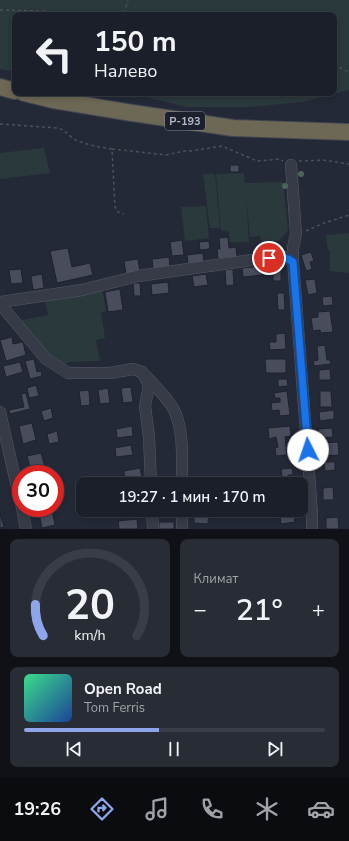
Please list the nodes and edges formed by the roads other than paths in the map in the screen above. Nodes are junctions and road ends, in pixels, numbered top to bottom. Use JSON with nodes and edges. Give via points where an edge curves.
{"nodes":[{"id":1,"x":0,"y":87,"type":"edge"},
{"id":2,"x":12,"y":90,"type":"edge"},
{"id":3,"x":36,"y":96,"type":"edge"},
{"id":4,"x":349,"y":132,"type":"edge"},
{"id":5,"x":290,"y":165,"type":"road end"},
{"id":6,"x":293,"y":262,"type":"junction"},
{"id":7,"x":0,"y":303,"type":"edge"},
{"id":8,"x":142,"y":372,"type":"junction"},
{"id":9,"x":0,"y":412,"type":"edge"},
{"id":10,"x":12,"y":466,"type":"edge"},
{"id":11,"x":151,"y":477,"type":"edge"},
{"id":12,"x":182,"y":477,"type":"edge"},
{"id":13,"x":23,"y":517,"type":"edge"},
{"id":14,"x":152,"y":517,"type":"edge"},
{"id":15,"x":182,"y":517,"type":"edge"},
{"id":16,"x":26,"y":529,"type":"edge"},
{"id":17,"x":153,"y":529,"type":"edge"},
{"id":18,"x":182,"y":529,"type":"edge"},
{"id":19,"x":312,"y":529,"type":"edge"}],
"edges":[{"from":1,"to":2,"type":"highway"},
{"from":3,"to":4,"type":"highway","number":"Р-193","via":[[233,128]]},
{"from":5,"to":6,"type":"street","via":[[296,234]]},
{"from":6,"to":7,"type":"street","via":[[281,256],[245,260],[138,276],[82,290]]},
{"from":6,"to":19,"type":"street"},
{"from":7,"to":8,"type":"street","via":[[46,359],[68,373],[110,373],[133,369]]},
{"from":8,"to":11,"type":"street","via":[[149,385],[145,406]]},
{"from":8,"to":12,"type":"street","via":[[174,409],[180,425]]},
{"from":9,"to":10,"type":"street"},
{"from":13,"to":16,"type":"street"},
{"from":14,"to":17,"type":"street"},
{"from":15,"to":18,"type":"street"}]}
